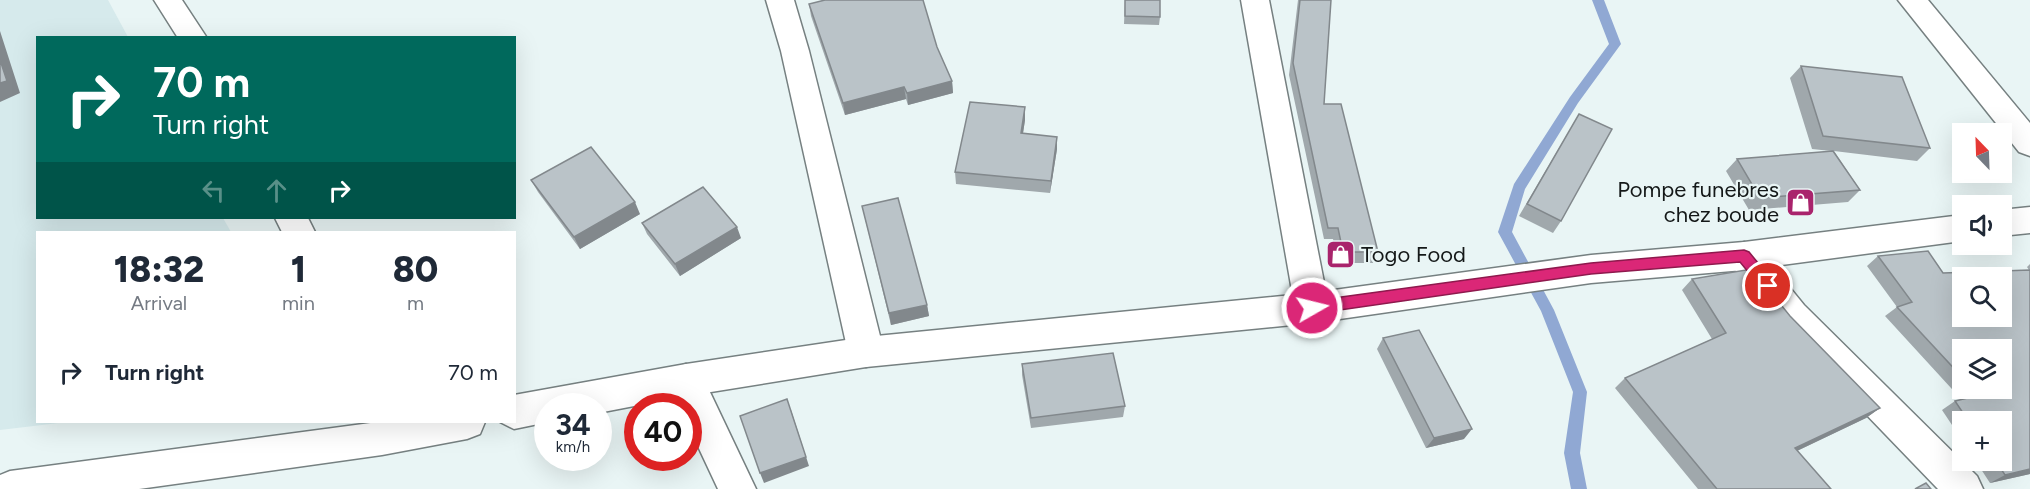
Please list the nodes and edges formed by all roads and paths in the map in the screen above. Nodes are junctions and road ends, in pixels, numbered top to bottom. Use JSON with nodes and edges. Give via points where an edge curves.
{"nodes":[{"id":1,"x":168,"y":0,"type":"edge"},
{"id":2,"x":780,"y":0,"type":"edge"},
{"id":3,"x":1255,"y":0,"type":"edge"},
{"id":4,"x":1912,"y":0,"type":"edge"},
{"id":5,"x":192,"y":36,"type":"edge"},
{"id":6,"x":2030,"y":144,"type":"edge"},
{"id":7,"x":2030,"y":220,"type":"edge"},
{"id":8,"x":2012,"y":222,"type":"edge"},
{"id":9,"x":1952,"y":229,"type":"edge"},
{"id":10,"x":1744,"y":256,"type":"junction"},
{"id":11,"x":1312,"y":308,"type":"junction"},
{"id":12,"x":866,"y":352,"type":"junction"},
{"id":13,"x":686,"y":380,"type":"junction"},
{"id":14,"x":516,"y":412,"type":"edge"},
{"id":15,"x":456,"y":423,"type":"edge"},
{"id":16,"x":381,"y":430,"type":"edge"},
{"id":17,"x":10,"y":489,"type":"edge"},
{"id":18,"x":737,"y":489,"type":"edge"},
{"id":19,"x":1964,"y":489,"type":"edge"}],
"edges":[{"from":1,"to":5,"type":"street"},
{"from":2,"to":12,"type":"street"},
{"from":3,"to":11,"type":"street"},
{"from":4,"to":6,"type":"street"},
{"from":7,"to":8,"type":"street"},
{"from":9,"to":10,"type":"street"},
{"from":10,"to":11,"type":"street","via":[[1591,269]]},
{"from":10,"to":19,"type":"street","via":[[1792,315]]},
{"from":11,"to":12,"type":"street"},
{"from":12,"to":13,"type":"street"},
{"from":13,"to":14,"type":"street"},
{"from":13,"to":18,"type":"street"},
{"from":15,"to":16,"type":"street"},
{"from":16,"to":17,"type":"street"}]}
